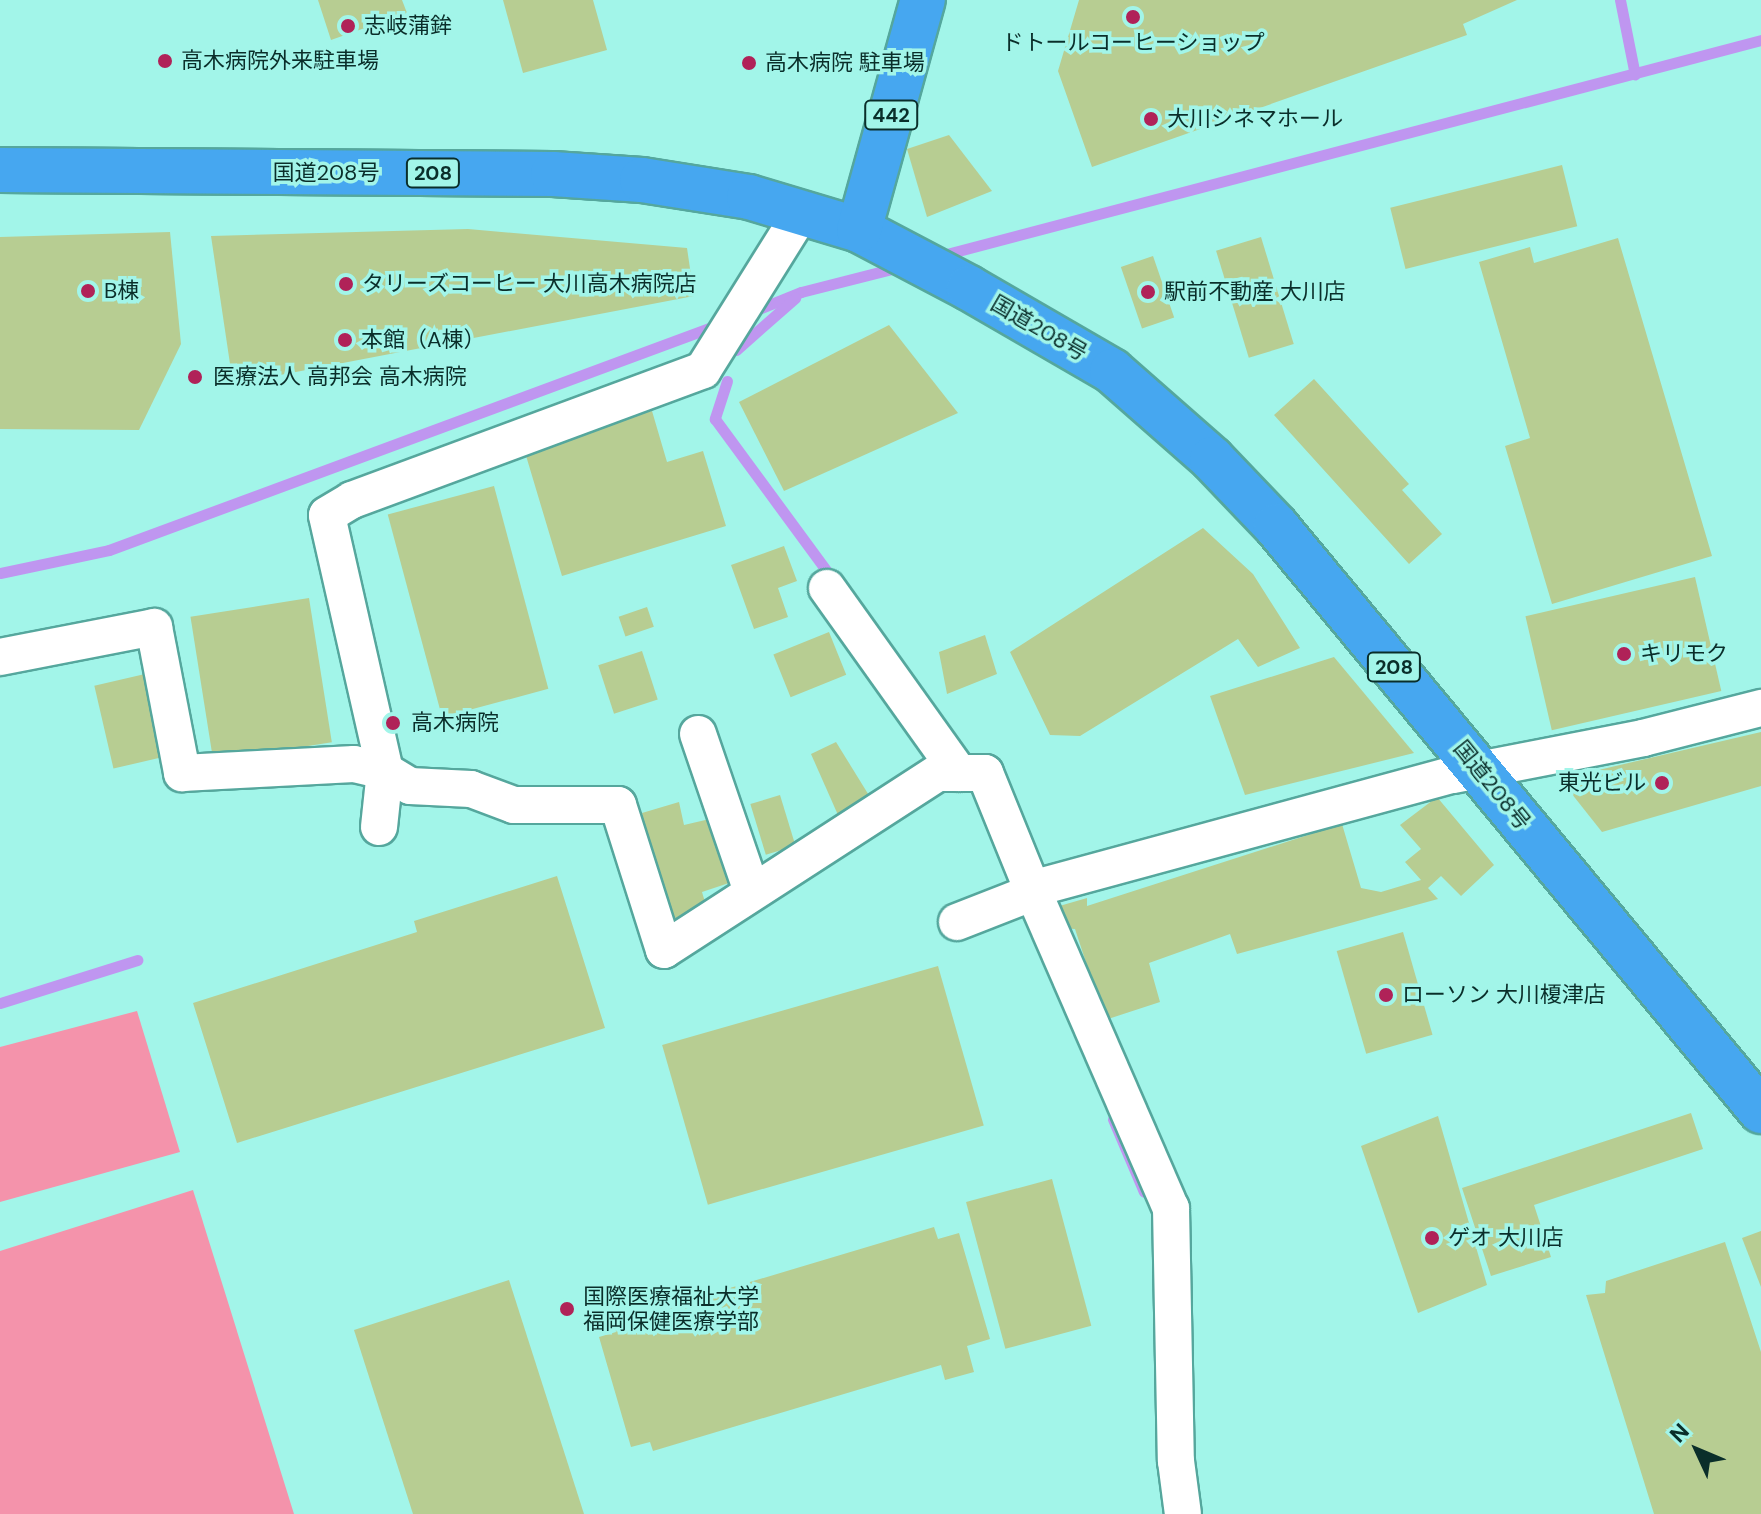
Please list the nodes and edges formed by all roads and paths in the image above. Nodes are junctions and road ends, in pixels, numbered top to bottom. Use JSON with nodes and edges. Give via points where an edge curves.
{"nodes":[{"id":1,"x":923,"y":0,"type":"edge"},
{"id":2,"x":0,"y":170,"type":"edge"},
{"id":3,"x":801,"y":213,"type":"junction"},
{"id":4,"x":869,"y":235,"type":"junction"},
{"id":5,"x":827,"y":588,"type":"dead end"},
{"id":6,"x":0,"y":657,"type":"edge"},
{"id":7,"x":1761,"y":708,"type":"edge"},
{"id":8,"x":698,"y":734,"type":"dead end"},
{"id":9,"x":1479,"y":768,"type":"junction"},
{"id":10,"x":959,"y":773,"type":"junction"},
{"id":11,"x":398,"y":778,"type":"junction"},
{"id":12,"x":379,"y":827,"type":"dead end"},
{"id":13,"x":752,"y":892,"type":"junction"},
{"id":14,"x":1029,"y":892,"type":"junction"},
{"id":15,"x":957,"y":922,"type":"dead end"},
{"id":16,"x":1761,"y":1111,"type":"edge"},
{"id":17,"x":1183,"y":1514,"type":"edge"}],
"edges":[{"from":1,"to":4,"type":"highway","number":"442"},
{"from":2,"to":3,"type":"highway","name":"国道208号","number":"208","via":[[553,174],[642,180],[749,197]]},
{"from":3,"to":4,"type":"highway","name":"国道208号","number":"208"},
{"from":3,"to":11,"type":"street","via":[[703,370],[352,500],[327,515]]},
{"from":4,"to":9,"type":"highway","name":"国道208号","number":"208","via":[[1112,371],[1212,459],[1276,526]]},
{"from":5,"to":10,"type":"street"},
{"from":6,"to":11,"type":"street","via":[[154,627],[182,773],[354,764]]},
{"from":7,"to":9,"type":"street","via":[[1643,738]]},
{"from":8,"to":13,"type":"street"},
{"from":9,"to":14,"type":"street"},
{"from":9,"to":16,"type":"highway","name":"国道208号","number":"208"},
{"from":10,"to":13,"type":"street","via":[[938,773]]},
{"from":10,"to":14,"type":"street","via":[[985,773]]},
{"from":11,"to":12,"type":"street"},
{"from":11,"to":13,"type":"street","via":[[471,789],[514,805],[618,805],[664,950]]},
{"from":14,"to":15,"type":"street"},
{"from":14,"to":17,"type":"street","via":[[1171,1208],[1176,1461]]}]}
